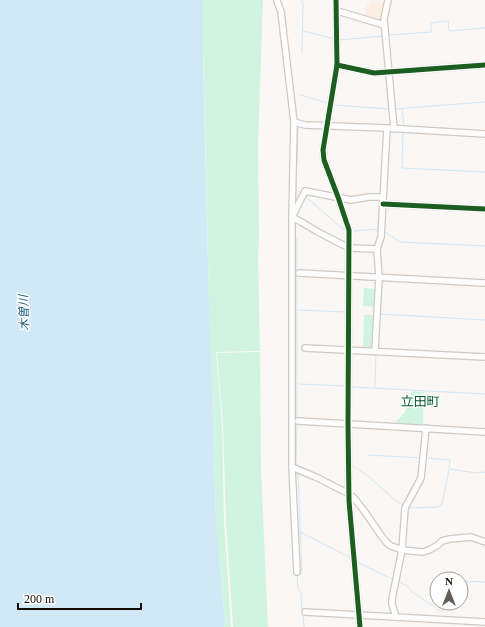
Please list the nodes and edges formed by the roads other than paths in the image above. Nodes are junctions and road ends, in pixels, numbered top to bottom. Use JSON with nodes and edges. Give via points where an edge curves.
{"nodes":[{"id":1,"x":336,"y":0,"type":"edge"},
{"id":2,"x":388,"y":0,"type":"edge"},
{"id":3,"x":277,"y":1,"type":"dead end"},
{"id":4,"x":338,"y":12,"type":"junction"},
{"id":5,"x":384,"y":25,"type":"junction"},
{"id":6,"x":485,"y":65,"type":"edge"},
{"id":7,"x":338,"y":66,"type":"junction"},
{"id":8,"x":389,"y":72,"type":"junction"},
{"id":9,"x":294,"y":122,"type":"junction"},
{"id":10,"x":327,"y":126,"type":"junction"},
{"id":11,"x":387,"y":128,"type":"junction"},
{"id":12,"x":394,"y":128,"type":"junction"},
{"id":13,"x":485,"y":134,"type":"edge"},
{"id":14,"x":338,"y":197,"type":"junction"},
{"id":15,"x":383,"y":200,"type":"junction"},
{"id":16,"x":485,"y":209,"type":"edge"},
{"id":17,"x":292,"y":217,"type":"junction"},
{"id":18,"x":349,"y":248,"type":"junction"},
{"id":19,"x":377,"y":249,"type":"junction"},
{"id":20,"x":299,"y":273,"type":"dead end"},
{"id":21,"x":349,"y":276,"type":"junction"},
{"id":22,"x":379,"y":277,"type":"junction"},
{"id":23,"x":485,"y":283,"type":"edge"},
{"id":24,"x":305,"y":348,"type":"dead end"},
{"id":25,"x":349,"y":350,"type":"junction"},
{"id":26,"x":375,"y":351,"type":"junction"},
{"id":27,"x":485,"y":357,"type":"edge"},
{"id":28,"x":298,"y":421,"type":"dead end"},
{"id":29,"x":348,"y":424,"type":"junction"},
{"id":30,"x":426,"y":428,"type":"junction"},
{"id":31,"x":485,"y":432,"type":"edge"},
{"id":32,"x":292,"y":467,"type":"junction"},
{"id":33,"x":349,"y":494,"type":"junction"},
{"id":34,"x":485,"y":542,"type":"edge"},
{"id":35,"x":402,"y":550,"type":"junction"},
{"id":36,"x":297,"y":572,"type":"dead end"},
{"id":37,"x":305,"y":612,"type":"dead end"},
{"id":38,"x":359,"y":615,"type":"junction"},
{"id":39,"x":396,"y":617,"type":"junction"},
{"id":40,"x":485,"y":622,"type":"edge"},
{"id":41,"x":360,"y":627,"type":"edge"}],
"edges":[{"from":1,"to":4,"type":"street"},
{"from":2,"to":5,"type":"street"},
{"from":3,"to":9,"type":"street","via":[[281,12]]},
{"from":4,"to":5,"type":"street"},
{"from":4,"to":7,"type":"street"},
{"from":5,"to":8,"type":"street"},
{"from":6,"to":8,"type":"street"},
{"from":7,"to":8,"type":"street","via":[[374,73]]},
{"from":7,"to":10,"type":"street"},
{"from":8,"to":12,"type":"street"},
{"from":9,"to":10,"type":"street"},
{"from":9,"to":17,"type":"street"},
{"from":10,"to":11,"type":"street"},
{"from":10,"to":14,"type":"street","via":[[324,160]]},
{"from":11,"to":12,"type":"street"},
{"from":11,"to":15,"type":"street"},
{"from":12,"to":13,"type":"street"},
{"from":14,"to":15,"type":"street","via":[[351,200],[369,197]]},
{"from":14,"to":17,"type":"street","via":[[305,191]]},
{"from":14,"to":18,"type":"street","via":[[349,230]]},
{"from":15,"to":16,"type":"street"},
{"from":15,"to":19,"type":"street","via":[[381,237]]},
{"from":17,"to":18,"type":"street"},
{"from":17,"to":32,"type":"street"},
{"from":18,"to":19,"type":"street"},
{"from":18,"to":21,"type":"street"},
{"from":19,"to":22,"type":"street"},
{"from":20,"to":21,"type":"street"},
{"from":21,"to":22,"type":"street"},
{"from":21,"to":25,"type":"street"},
{"from":22,"to":23,"type":"street"},
{"from":22,"to":26,"type":"street"},
{"from":24,"to":25,"type":"street"},
{"from":25,"to":26,"type":"street"},
{"from":25,"to":29,"type":"street"},
{"from":26,"to":27,"type":"street"},
{"from":28,"to":29,"type":"street"},
{"from":29,"to":30,"type":"street"},
{"from":29,"to":33,"type":"street"},
{"from":30,"to":31,"type":"street"},
{"from":30,"to":35,"type":"street","via":[[421,478],[405,508]]},
{"from":32,"to":33,"type":"street"},
{"from":32,"to":36,"type":"street"},
{"from":33,"to":35,"type":"street","via":[[387,543]]},
{"from":33,"to":38,"type":"street"},
{"from":34,"to":35,"type":"street","via":[[466,537],[442,541],[423,552]]},
{"from":35,"to":39,"type":"street","via":[[392,599]]},
{"from":37,"to":38,"type":"street"},
{"from":38,"to":39,"type":"street"},
{"from":38,"to":41,"type":"street"},
{"from":39,"to":40,"type":"street"}]}
